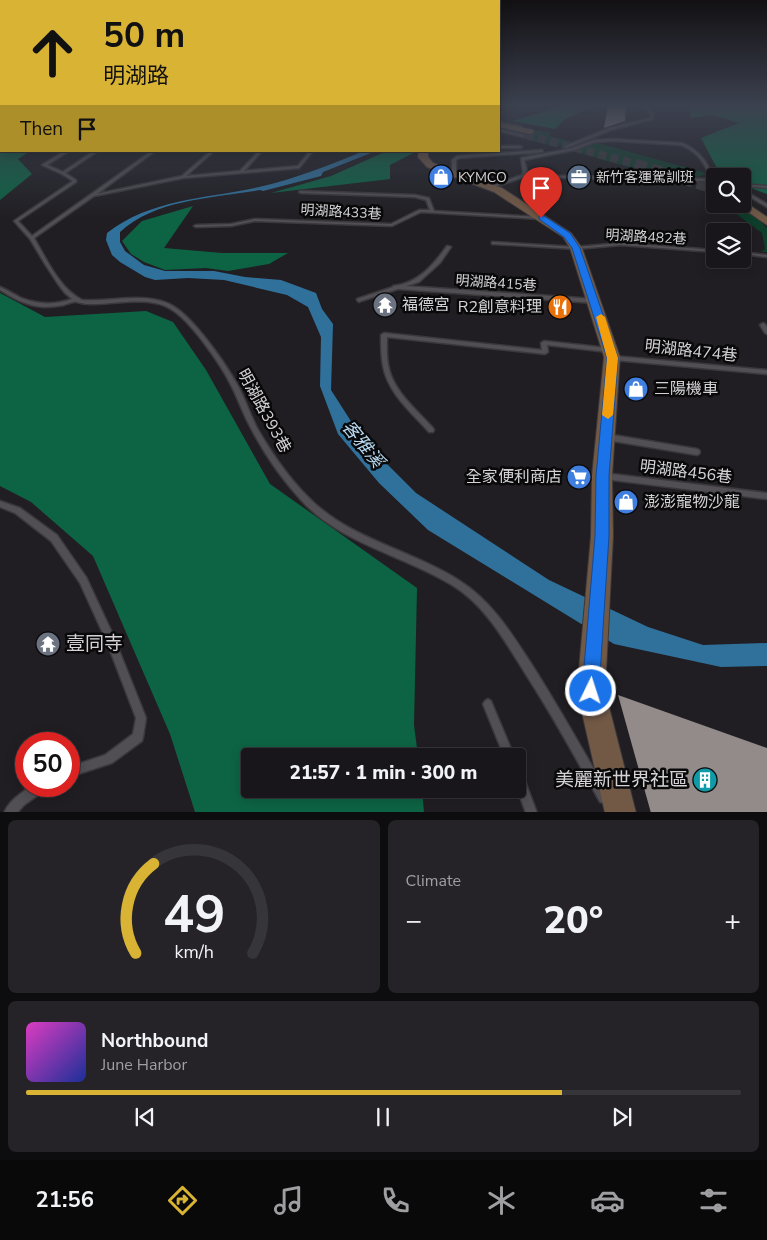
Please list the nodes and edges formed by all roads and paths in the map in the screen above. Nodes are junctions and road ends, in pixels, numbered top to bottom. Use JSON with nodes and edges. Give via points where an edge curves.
{"nodes":[{"id":1,"x":575,"y":143,"type":"edge"},
{"id":2,"x":588,"y":143,"type":"edge"},
{"id":3,"x":663,"y":143,"type":"edge"},
{"id":4,"x":500,"y":147,"type":"edge"},
{"id":5,"x":513,"y":147,"type":"junction"},
{"id":6,"x":520,"y":147,"type":"dead end"},
{"id":7,"x":66,"y":152,"type":"edge"},
{"id":8,"x":95,"y":152,"type":"edge"},
{"id":9,"x":153,"y":152,"type":"edge"},
{"id":10,"x":212,"y":152,"type":"edge"},
{"id":11,"x":260,"y":152,"type":"edge"},
{"id":12,"x":311,"y":152,"type":"edge"},
{"id":13,"x":424,"y":152,"type":"edge"},
{"id":14,"x":516,"y":153,"type":"junction"},
{"id":15,"x":708,"y":168,"type":"edge"},
{"id":16,"x":242,"y":171,"type":"junction"},
{"id":17,"x":63,"y":173,"type":"junction"},
{"id":18,"x":454,"y":174,"type":"junction"},
{"id":19,"x":524,"y":176,"type":"junction"},
{"id":20,"x":183,"y":177,"type":"junction"},
{"id":21,"x":706,"y":180,"type":"edge"},
{"id":22,"x":751,"y":185,"type":"edge"},
{"id":23,"x":767,"y":186,"type":"edge"},
{"id":24,"x":490,"y":187,"type":"junction"},
{"id":25,"x":300,"y":192,"type":"dead end"},
{"id":26,"x":91,"y":196,"type":"junction"},
{"id":27,"x":751,"y":202,"type":"edge"},
{"id":28,"x":751,"y":207,"type":"edge"},
{"id":29,"x":767,"y":207,"type":"edge"},
{"id":30,"x":432,"y":211,"type":"junction"},
{"id":31,"x":541,"y":218,"type":"junction"},
{"id":32,"x":767,"y":224,"type":"edge"},
{"id":33,"x":196,"y":226,"type":"dead end"},
{"id":34,"x":32,"y":238,"type":"junction"},
{"id":35,"x":494,"y":243,"type":"dead end"},
{"id":36,"x":449,"y":247,"type":"dead end"},
{"id":37,"x":576,"y":248,"type":"junction"},
{"id":38,"x":706,"y":250,"type":"edge"},
{"id":39,"x":751,"y":254,"type":"edge"},
{"id":40,"x":767,"y":257,"type":"edge"},
{"id":41,"x":395,"y":287,"type":"junction"},
{"id":42,"x":0,"y":288,"type":"edge"},
{"id":43,"x":76,"y":300,"type":"junction"},
{"id":44,"x":359,"y":300,"type":"dead end"},
{"id":45,"x":595,"y":301,"type":"junction"},
{"id":46,"x":763,"y":326,"type":"dead end"},
{"id":47,"x":767,"y":332,"type":"edge"},
{"id":48,"x":612,"y":354,"type":"junction"},
{"id":49,"x":767,"y":372,"type":"edge"},
{"id":50,"x":431,"y":430,"type":"dead end"},
{"id":51,"x":606,"y":436,"type":"junction"},
{"id":52,"x":697,"y":452,"type":"dead end"},
{"id":53,"x":602,"y":476,"type":"junction"},
{"id":54,"x":767,"y":496,"type":"edge"},
{"id":55,"x":0,"y":504,"type":"edge"},
{"id":56,"x":488,"y":704,"type":"dead end"},
{"id":57,"x":506,"y":748,"type":"edge"},
{"id":58,"x":80,"y":768,"type":"edge"},
{"id":59,"x":26,"y":797,"type":"edge"},
{"id":60,"x":526,"y":797,"type":"edge"},
{"id":61,"x":614,"y":808,"type":"edge"},
{"id":62,"x":9,"y":812,"type":"edge"},
{"id":63,"x":532,"y":812,"type":"edge"}],
"edges":[{"from":1,"to":14,"type":"lane"},
{"from":2,"to":19,"type":"lane","via":[[522,159]]},
{"from":3,"to":15,"type":"lane","via":[[690,147]]},
{"from":4,"to":5,"type":"lane"},
{"from":5,"to":6,"type":"lane"},
{"from":5,"to":14,"type":"lane"},
{"from":7,"to":17,"type":"lane","via":[[44,165]]},
{"from":8,"to":17,"type":"lane"},
{"from":9,"to":26,"type":"lane"},
{"from":10,"to":20,"type":"lane"},
{"from":11,"to":16,"type":"lane"},
{"from":12,"to":16,"type":"lane","via":[[299,167]]},
{"from":13,"to":18,"type":"main road","via":[[427,163]]},
{"from":14,"to":18,"type":"lane","via":[[458,157],[454,160]]},
{"from":16,"to":20,"type":"lane"},
{"from":17,"to":34,"type":"lane","via":[[75,181],[16,221]]},
{"from":18,"to":24,"type":"main road"},
{"from":19,"to":21,"type":"lane"},
{"from":19,"to":24,"type":"lane"},
{"from":20,"to":26,"type":"lane"},
{"from":22,"to":23,"type":"lane"},
{"from":24,"to":31,"type":"main road"},
{"from":25,"to":30,"type":"lane","via":[[414,196],[428,200]]},
{"from":26,"to":34,"type":"lane"},
{"from":27,"to":29,"type":"main road"},
{"from":28,"to":32,"type":"main road"},
{"from":30,"to":31,"type":"lane","name":"明湖路433巷"},
{"from":30,"to":33,"type":"lane","name":"明湖路433巷","via":[[420,211],[392,225],[255,220],[231,225]]},
{"from":31,"to":37,"type":"main road","via":[[567,235]]},
{"from":34,"to":43,"type":"lane","via":[[64,290]]},
{"from":35,"to":37,"type":"lane","name":"明湖路482巷"},
{"from":36,"to":41,"type":"lane","name":"明湖路415巷","via":[[417,281]]},
{"from":37,"to":38,"type":"lane","name":"明湖路482巷","via":[[620,244]]},
{"from":37,"to":45,"type":"main road"},
{"from":39,"to":40,"type":"lane"},
{"from":41,"to":44,"type":"lane","name":"明湖路415巷"},
{"from":41,"to":45,"type":"lane","name":"明湖路415巷"},
{"from":42,"to":43,"type":"lane","via":[[30,304],[53,306]]},
{"from":43,"to":61,"type":"lane","name":"明湖路393巷","via":[[93,303],[160,302],[180,313],[233,382],[262,442],[306,500],[327,518],[350,531],[456,582],[484,606],[550,701]]},
{"from":45,"to":48,"type":"main road"},
{"from":46,"to":47,"type":"lane"},
{"from":48,"to":49,"type":"lane","name":"明湖路474巷"},
{"from":48,"to":50,"type":"lane","name":"明湖路474巷","via":[[544,343],[544,352],[384,335],[382,359],[391,387]]},
{"from":48,"to":51,"type":"main road"},
{"from":51,"to":52,"type":"lane"},
{"from":51,"to":53,"type":"main road"},
{"from":53,"to":54,"type":"lane","name":"明湖路456巷"},
{"from":53,"to":61,"type":"main road","via":[[602,536],[591,691]]},
{"from":55,"to":58,"type":"lane","via":[[17,510],[54,538],[83,580],[141,718],[138,737],[108,759]]},
{"from":56,"to":57,"type":"lane"},
{"from":59,"to":62,"type":"lane"},
{"from":60,"to":63,"type":"lane"}]}
